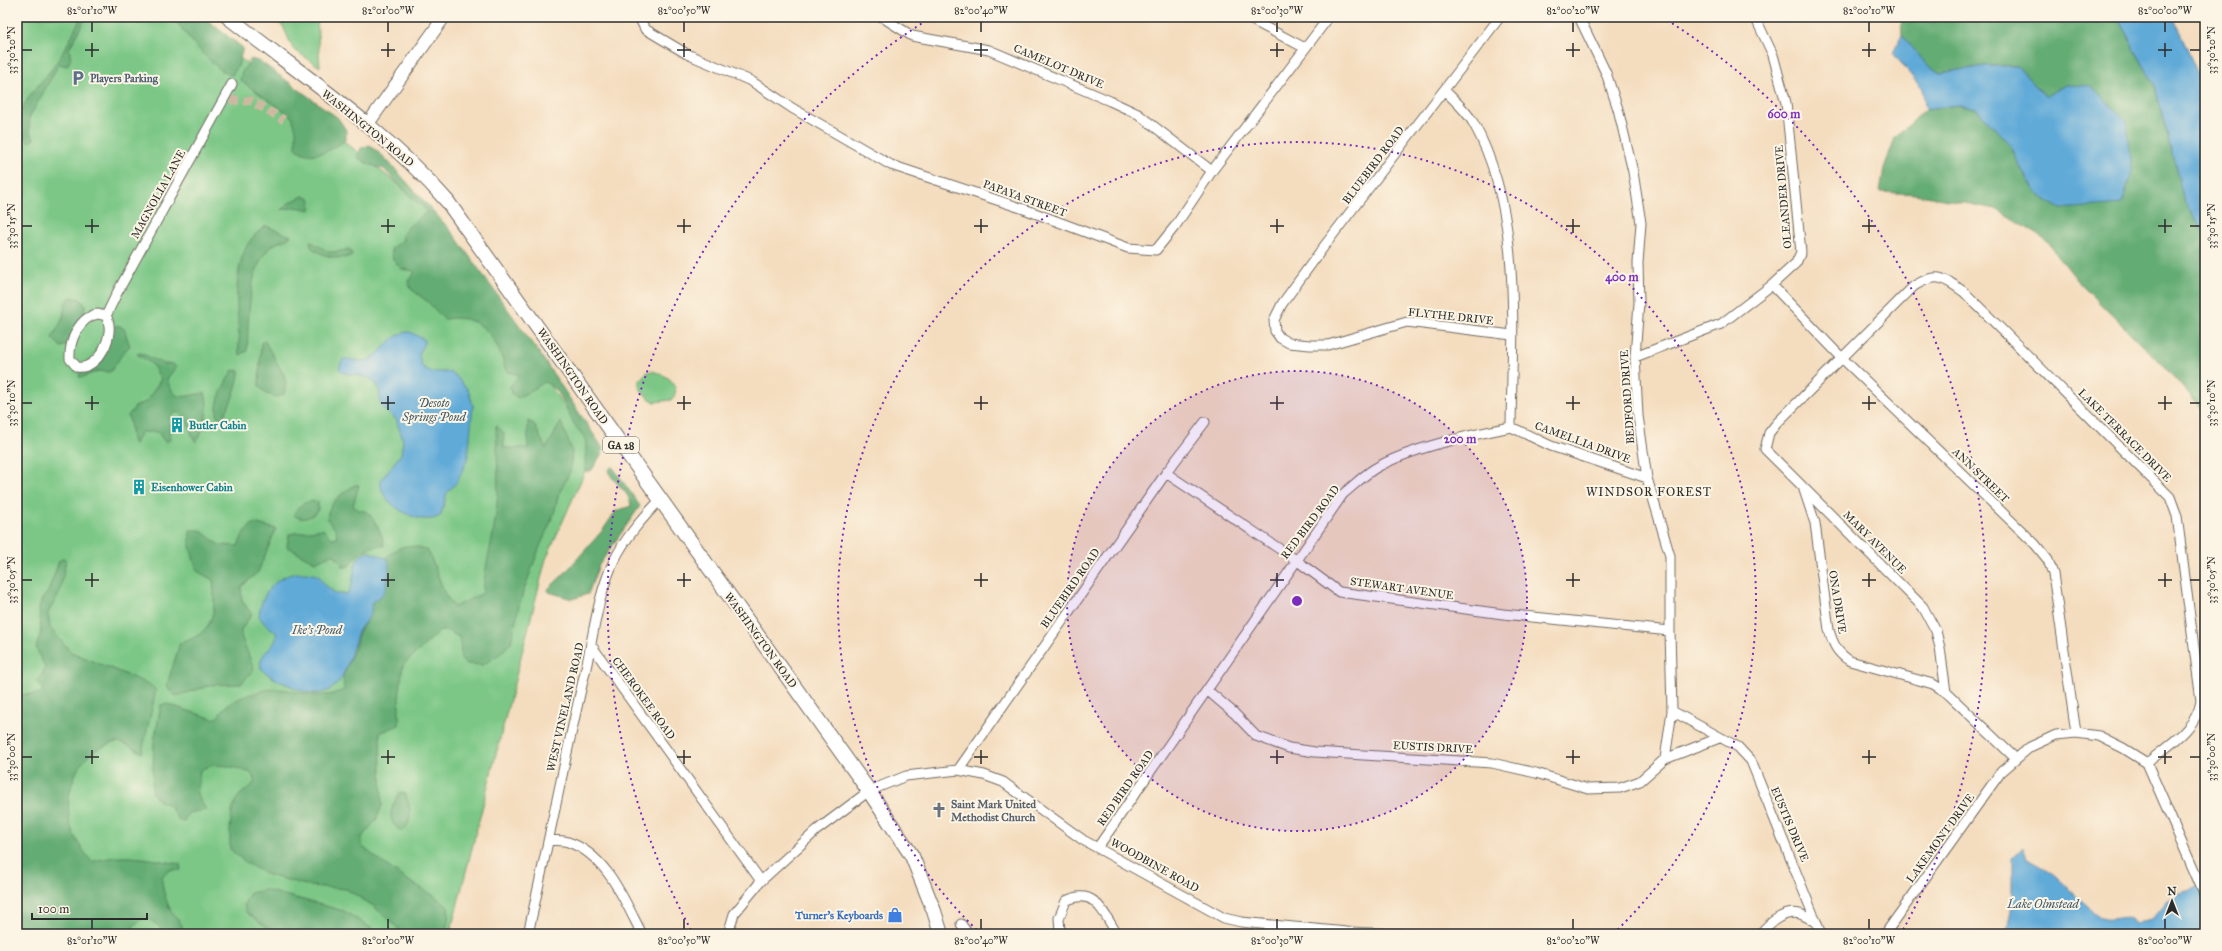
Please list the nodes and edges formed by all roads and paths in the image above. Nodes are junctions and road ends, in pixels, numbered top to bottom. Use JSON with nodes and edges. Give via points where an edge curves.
{"nodes":[{"id":1,"x":228,"y":17,"type":"edge"},
{"id":2,"x":444,"y":17,"type":"edge"},
{"id":3,"x":639,"y":17,"type":"edge"},
{"id":4,"x":882,"y":17,"type":"edge"},
{"id":5,"x":1246,"y":17,"type":"edge"},
{"id":6,"x":1329,"y":17,"type":"edge"},
{"id":7,"x":1500,"y":17,"type":"edge"},
{"id":8,"x":1579,"y":17,"type":"edge"},
{"id":9,"x":1755,"y":17,"type":"edge"},
{"id":10,"x":1305,"y":48,"type":"junction"},
{"id":11,"x":232,"y":84,"type":"dead end"},
{"id":12,"x":1444,"y":90,"type":"junction"},
{"id":13,"x":367,"y":125,"type":"junction"},
{"id":14,"x":1212,"y":171,"type":"junction"},
{"id":15,"x":1772,"y":285,"type":"junction"},
{"id":16,"x":106,"y":316,"type":"junction"},
{"id":17,"x":1275,"y":331,"type":"joint"},
{"id":18,"x":1512,"y":334,"type":"junction"},
{"id":19,"x":1635,"y":357,"type":"junction"},
{"id":20,"x":1843,"y":359,"type":"junction"},
{"id":21,"x":1205,"y":422,"type":"dead end"},
{"id":22,"x":1511,"y":427,"type":"junction"},
{"id":23,"x":1166,"y":473,"type":"junction"},
{"id":24,"x":1647,"y":478,"type":"junction"},
{"id":25,"x":1804,"y":488,"type":"junction"},
{"id":26,"x":659,"y":501,"type":"junction"},
{"id":27,"x":1296,"y":560,"type":"junction"},
{"id":28,"x":1670,"y":631,"type":"junction"},
{"id":29,"x":591,"y":645,"type":"junction"},
{"id":30,"x":1207,"y":690,"type":"junction"},
{"id":31,"x":1946,"y":692,"type":"junction"},
{"id":32,"x":1672,"y":711,"type":"junction"},
{"id":33,"x":2076,"y":733,"type":"junction"},
{"id":34,"x":1719,"y":738,"type":"junction"},
{"id":35,"x":2015,"y":758,"type":"junction"},
{"id":36,"x":1665,"y":759,"type":"junction"},
{"id":37,"x":2147,"y":763,"type":"junction"},
{"id":38,"x":958,"y":770,"type":"junction"},
{"id":39,"x":869,"y":791,"type":"junction"},
{"id":40,"x":549,"y":840,"type":"junction"},
{"id":41,"x":1098,"y":848,"type":"junction"},
{"id":42,"x":761,"y":881,"type":"junction"},
{"id":43,"x":2205,"y":896,"type":"edge"},
{"id":44,"x":1817,"y":923,"type":"junction"},
{"id":45,"x":961,"y":924,"type":"dead end"},
{"id":46,"x":528,"y":934,"type":"edge"},
{"id":47,"x":642,"y":934,"type":"edge"},
{"id":48,"x":728,"y":934,"type":"edge"},
{"id":49,"x":940,"y":934,"type":"edge"},
{"id":50,"x":968,"y":934,"type":"edge"},
{"id":51,"x":1064,"y":934,"type":"edge"},
{"id":52,"x":1117,"y":934,"type":"edge"},
{"id":53,"x":1402,"y":934,"type":"edge"},
{"id":54,"x":1760,"y":934,"type":"edge"},
{"id":55,"x":1822,"y":934,"type":"edge"},
{"id":56,"x":1885,"y":934,"type":"edge"}],
"edges":[{"from":1,"to":13,"type":"main road","name":"WASHINGTON ROAD","number":"GA 28"},
{"from":2,"to":13,"type":"street"},
{"from":3,"to":14,"type":"street","name":"PAPAYA STREET","via":[[645,29],[686,54],[750,81],[891,166],[1024,209],[1128,248],[1156,250]]},
{"from":4,"to":14,"type":"street","name":"CAMELOT DRIVE","via":[[912,36],[989,50],[1117,104],[1138,114]]},
{"from":5,"to":10,"type":"street"},
{"from":6,"to":10,"type":"street","name":"PAPAYA STREET"},
{"from":7,"to":12,"type":"street","name":"BLUEBIRD ROAD"},
{"from":8,"to":19,"type":"street","name":"BEDFORD DRIVE","via":[[1606,73],[1618,109],[1641,223]]},
{"from":9,"to":15,"type":"street","name":"OLEANDER DRIVE","via":[[1773,55],[1786,103],[1801,252],[1796,264]]},
{"from":10,"to":14,"type":"street","name":"PAPAYA STREET"},
{"from":11,"to":16,"type":"street","name":"MAGNOLIA LANE"},
{"from":12,"to":17,"type":"street","name":"BLUEBIRD ROAD","via":[[1282,304],[1274,320]]},
{"from":12,"to":18,"type":"street","via":[[1459,104],[1473,123],[1487,152],[1504,210],[1510,246]]},
{"from":13,"to":26,"type":"main road","name":"WASHINGTON ROAD","number":"GA 28","via":[[400,152],[447,201]]},
{"from":15,"to":19,"type":"street","name":"OLEANDER DRIVE","via":[[1721,324]]},
{"from":15,"to":20,"type":"street","name":"ANN STREET"},
{"from":16,"to":16,"type":"street","via":[[110,330],[103,350],[85,366],[75,366],[71,362],[70,352],[77,329],[92,316]]},
{"from":17,"to":18,"type":"street","name":"FLYTHE DRIVE","via":[[1280,338],[1290,343],[1310,346],[1328,345],[1407,322]]},
{"from":18,"to":22,"type":"street"},
{"from":19,"to":24,"type":"street","name":"BEDFORD DRIVE","via":[[1638,416]]},
{"from":20,"to":25,"type":"street","name":"MARY AVENUE","via":[[1769,433],[1765,449]]},
{"from":20,"to":33,"type":"street","name":"ANN STREET","via":[[2035,544],[2048,560],[2053,574]]},
{"from":20,"to":37,"type":"street","name":"LAKE TERRACE DRIVE","via":[[1914,286],[1936,276],[1948,280],[1964,292],[2170,497],[2177,516],[2201,701],[2194,723]]},
{"from":21,"to":23,"type":"street","name":"BLUEBIRD ROAD"},
{"from":22,"to":24,"type":"street","name":"CAMELLIA DRIVE","via":[[1551,446]]},
{"from":22,"to":27,"type":"street","name":"RED BIRD ROAD","via":[[1417,450],[1375,469],[1343,494]]},
{"from":23,"to":27,"type":"street","name":"STEWART AVENUE"},
{"from":23,"to":38,"type":"street","name":"BLUEBIRD ROAD"},
{"from":24,"to":28,"type":"street","name":"BEDFORD DRIVE","via":[[1670,556]]},
{"from":25,"to":31,"type":"street","name":"MARY AVENUE","via":[[1923,607],[1936,631]]},
{"from":25,"to":31,"type":"street","name":"ONA DRIVE","via":[[1815,523],[1828,630],[1840,655],[1850,661],[1933,684]]},
{"from":26,"to":29,"type":"street","name":"WEST VINELAND ROAD","via":[[639,522],[614,560],[603,590]]},
{"from":26,"to":39,"type":"main road","name":"WASHINGTON ROAD","number":"GA 28"},
{"from":27,"to":28,"type":"street","name":"STEWART AVENUE","via":[[1339,592],[1503,614]]},
{"from":27,"to":30,"type":"street","name":"RED BIRD ROAD"},
{"from":28,"to":32,"type":"street","name":"BEDFORD DRIVE"},
{"from":29,"to":40,"type":"street","name":"WEST VINELAND ROAD"},
{"from":29,"to":42,"type":"street","name":"CHEROKEE ROAD"},
{"from":30,"to":36,"type":"street","name":"EUSTIS DRIVE","via":[[1256,736],[1302,750],[1492,763],[1588,789],[1620,788],[1640,780]]},
{"from":30,"to":41,"type":"street","name":"RED BIRD ROAD"},
{"from":31,"to":35,"type":"street"},
{"from":32,"to":34,"type":"street","name":"EUSTIS DRIVE"},
{"from":32,"to":36,"type":"street"},
{"from":33,"to":35,"type":"street","name":"LAKEMONT DRIVE","via":[[2056,735],[2041,741]]},
{"from":33,"to":37,"type":"street","name":"LAKEMONT DRIVE","via":[[2098,736]]},
{"from":34,"to":36,"type":"street","name":"EUSTIS DRIVE"},
{"from":34,"to":44,"type":"street","name":"EUSTIS DRIVE","via":[[1738,747],[1751,761]]},
{"from":35,"to":56,"type":"street","name":"LAKEMONT DRIVE","via":[[2001,772]]},
{"from":37,"to":43,"type":"street"},
{"from":38,"to":39,"type":"street","name":"WOODBINE ROAD","via":[[906,776]]},
{"from":38,"to":41,"type":"street","name":"WOODBINE ROAD","via":[[1003,782],[1024,795],[1064,828]]},
{"from":39,"to":42,"type":"street","name":"WOODBINE ROAD","via":[[817,830]]},
{"from":39,"to":49,"type":"main road","name":"WASHINGTON ROAD","number":"GA 28","via":[[912,856],[934,911]]},
{"from":40,"to":46,"type":"street","name":"WEST VINELAND ROAD"},
{"from":40,"to":47,"type":"street","via":[[566,841],[596,858],[612,879]]},
{"from":41,"to":53,"type":"street","name":"WOODBINE ROAD","via":[[1224,918],[1241,922],[1346,932]]},
{"from":42,"to":48,"type":"street","name":"WOODBINE ROAD","via":[[734,914]]},
{"from":44,"to":54,"type":"street","via":[[1799,914],[1781,917],[1769,923]]},
{"from":44,"to":55,"type":"street","name":"EUSTIS DRIVE"},
{"from":45,"to":50,"type":"street"},
{"from":51,"to":52,"type":"street","via":[[1060,931],[1059,918],[1066,901],[1075,896],[1089,898],[1101,905]]}]}
